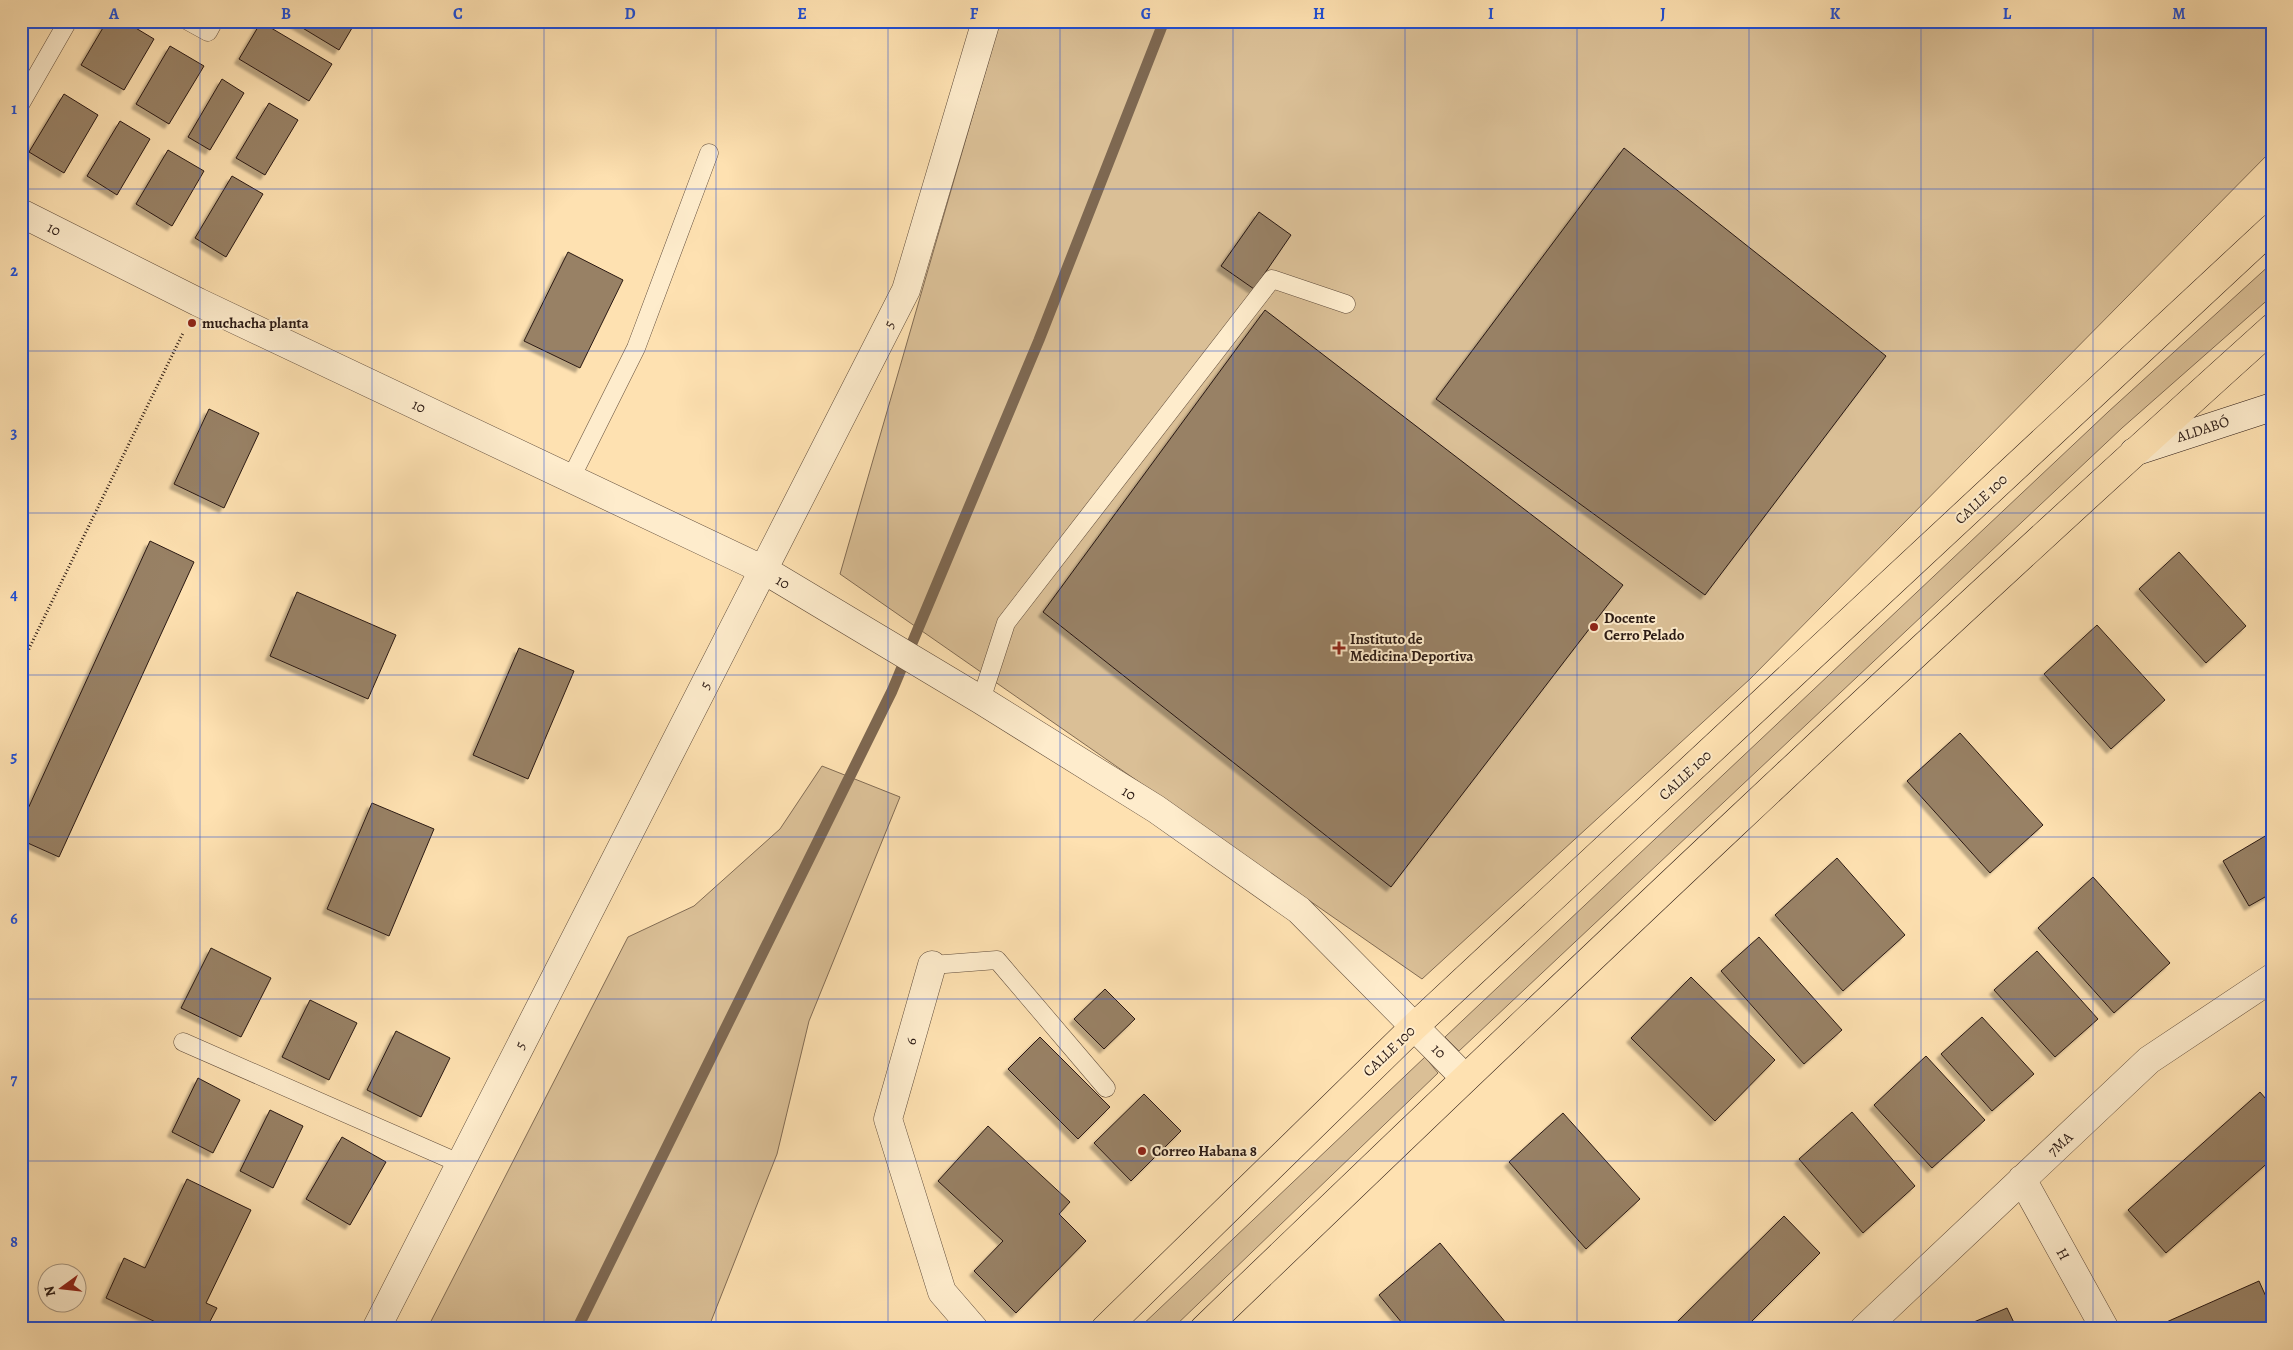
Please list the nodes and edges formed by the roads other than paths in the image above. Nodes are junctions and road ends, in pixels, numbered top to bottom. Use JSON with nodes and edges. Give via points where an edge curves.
{"nodes":[{"id":1,"x":68,"y":21,"type":"edge"},
{"id":2,"x":188,"y":21,"type":"edge"},
{"id":3,"x":214,"y":21,"type":"edge"},
{"id":4,"x":986,"y":21,"type":"edge"},
{"id":5,"x":21,"y":104,"type":"edge"},
{"id":6,"x":709,"y":153,"type":"dead end"},
{"id":7,"x":21,"y":213,"type":"edge"},
{"id":8,"x":2272,"y":228,"type":"edge"},
{"id":9,"x":1346,"y":304,"type":"dead end"},
{"id":10,"x":2272,"y":328,"type":"edge"},
{"id":11,"x":2272,"y":407,"type":"edge"},
{"id":12,"x":2134,"y":452,"type":"junction"},
{"id":13,"x":571,"y":478,"type":"junction"},
{"id":14,"x":764,"y":570,"type":"junction"},
{"id":15,"x":981,"y":700,"type":"junction"},
{"id":16,"x":932,"y":965,"type":"joint"},
{"id":17,"x":2272,"y":978,"type":"edge"},
{"id":18,"x":1415,"y":1026,"type":"junction"},
{"id":19,"x":183,"y":1042,"type":"dead end"},
{"id":20,"x":1465,"y":1078,"type":"junction"},
{"id":21,"x":1106,"y":1088,"type":"dead end"},
{"id":22,"x":459,"y":1163,"type":"junction"},
{"id":23,"x":2022,"y":1179,"type":"junction"},
{"id":24,"x":376,"y":1329,"type":"edge"},
{"id":25,"x":974,"y":1329,"type":"edge"},
{"id":26,"x":1105,"y":1329,"type":"edge"},
{"id":27,"x":1204,"y":1329,"type":"edge"},
{"id":28,"x":1864,"y":1329,"type":"edge"},
{"id":29,"x":2105,"y":1329,"type":"edge"}],
"edges":[{"from":1,"to":5,"type":"lane"},
{"from":2,"to":3,"type":"lane","via":[[208,32]]},
{"from":4,"to":14,"type":"street","name":"5","via":[[906,290]]},
{"from":6,"to":13,"type":"lane","via":[[636,348]]},
{"from":7,"to":13,"type":"street","name":"10","via":[[198,302]]},
{"from":8,"to":18,"type":"highway","name":"CALLE 100"},
{"from":9,"to":15,"type":"lane","via":[[1272,279],[1006,623]]},
{"from":10,"to":12,"type":"highway"},
{"from":11,"to":12,"type":"street","name":"ALDABÓ"},
{"from":12,"to":20,"type":"highway"},
{"from":13,"to":14,"type":"street","name":"10"},
{"from":14,"to":15,"type":"street","name":"10"},
{"from":14,"to":22,"type":"street","name":"5"},
{"from":15,"to":18,"type":"street","name":"10","via":[[1156,809],[1299,910]]},
{"from":16,"to":21,"type":"lane","name":"6","via":[[997,960]]},
{"from":16,"to":25,"type":"street","name":"6","via":[[888,1119],[942,1292]]},
{"from":17,"to":23,"type":"street","name":"7MA","via":[[2149,1060]]},
{"from":18,"to":20,"type":"street","name":"10"},
{"from":18,"to":26,"type":"highway","name":"CALLE 100"},
{"from":19,"to":22,"type":"lane"},
{"from":20,"to":27,"type":"highway"},
{"from":22,"to":24,"type":"street","name":"5"},
{"from":23,"to":28,"type":"street","name":"7MA"},
{"from":23,"to":29,"type":"street","name":"H"}]}
